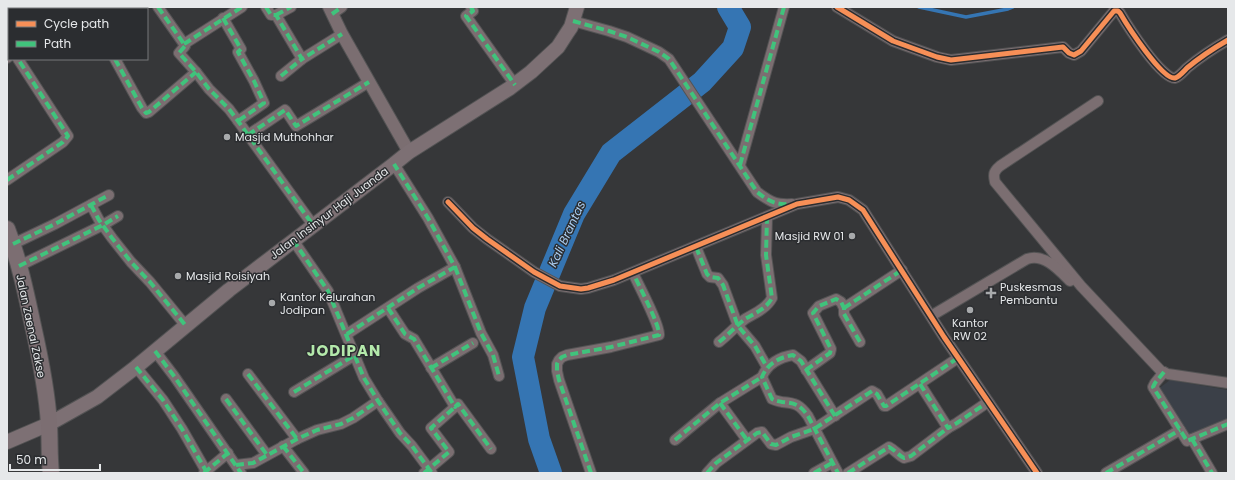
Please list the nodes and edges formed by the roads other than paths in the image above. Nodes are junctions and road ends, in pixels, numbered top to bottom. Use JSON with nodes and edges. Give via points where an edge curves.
{"nodes":[{"id":1,"x":158,"y":7,"type":"edge"},
{"id":2,"x":242,"y":7,"type":"edge"},
{"id":3,"x":266,"y":7,"type":"edge"},
{"id":4,"x":291,"y":7,"type":"edge"},
{"id":5,"x":471,"y":7,"type":"edge"},
{"id":6,"x":578,"y":7,"type":"edge"},
{"id":7,"x":784,"y":7,"type":"edge"},
{"id":8,"x":837,"y":7,"type":"edge"},
{"id":9,"x":334,"y":9,"type":"edge"},
{"id":10,"x":276,"y":15,"type":"junction"},
{"id":11,"x":223,"y":18,"type":"junction"},
{"id":12,"x":573,"y":21,"type":"junction"},
{"id":13,"x":342,"y":34,"type":"junction"},
{"id":14,"x":1228,"y":40,"type":"edge"},
{"id":15,"x":184,"y":44,"type":"junction"},
{"id":16,"x":302,"y":59,"type":"junction"},
{"id":17,"x":19,"y":60,"type":"edge"},
{"id":18,"x":117,"y":60,"type":"edge"},
{"id":19,"x":196,"y":72,"type":"junction"},
{"id":20,"x":281,"y":76,"type":"dead end"},
{"id":21,"x":369,"y":82,"type":"junction"},
{"id":22,"x":514,"y":85,"type":"junction"},
{"id":23,"x":1098,"y":100,"type":"dead end"},
{"id":24,"x":238,"y":121,"type":"junction"},
{"id":25,"x":248,"y":135,"type":"junction"},
{"id":26,"x":409,"y":152,"type":"junction"},
{"id":27,"x":394,"y":164,"type":"junction"},
{"id":28,"x":740,"y":165,"type":"junction"},
{"id":29,"x":7,"y":180,"type":"edge"},
{"id":30,"x":109,"y":195,"type":"dead end"},
{"id":31,"x":448,"y":202,"type":"dead end"},
{"id":32,"x":797,"y":204,"type":"junction"},
{"id":33,"x":91,"y":205,"type":"junction"},
{"id":34,"x":118,"y":216,"type":"dead end"},
{"id":35,"x":767,"y":217,"type":"junction"},
{"id":36,"x":103,"y":225,"type":"junction"},
{"id":37,"x":313,"y":225,"type":"junction"},
{"id":38,"x":7,"y":229,"type":"edge"},
{"id":39,"x":293,"y":240,"type":"junction"},
{"id":40,"x":13,"y":244,"type":"junction"},
{"id":41,"x":696,"y":246,"type":"junction"},
{"id":42,"x":18,"y":266,"type":"junction"},
{"id":43,"x":455,"y":267,"type":"junction"},
{"id":44,"x":902,"y":270,"type":"junction"},
{"id":45,"x":633,"y":273,"type":"junction"},
{"id":46,"x":1081,"y":286,"type":"junction"},
{"id":47,"x":388,"y":308,"type":"junction"},
{"id":48,"x":844,"y":308,"type":"junction"},
{"id":49,"x":931,"y":316,"type":"junction"},
{"id":50,"x":186,"y":326,"type":"junction"},
{"id":51,"x":738,"y":326,"type":"junction"},
{"id":52,"x":347,"y":334,"type":"junction"},
{"id":53,"x":719,"y":342,"type":"dead end"},
{"id":54,"x":860,"y":342,"type":"dead end"},
{"id":55,"x":473,"y":343,"type":"dead end"},
{"id":56,"x":155,"y":351,"type":"junction"},
{"id":57,"x":355,"y":355,"type":"junction"},
{"id":58,"x":958,"y":358,"type":"junction"},
{"id":59,"x":136,"y":367,"type":"junction"},
{"id":60,"x":767,"y":367,"type":"junction"},
{"id":61,"x":431,"y":368,"type":"junction"},
{"id":62,"x":806,"y":370,"type":"junction"},
{"id":63,"x":1164,"y":372,"type":"junction"},
{"id":64,"x":248,"y":374,"type":"dead end"},
{"id":65,"x":499,"y":376,"type":"dead end"},
{"id":66,"x":762,"y":377,"type":"junction"},
{"id":67,"x":1228,"y":383,"type":"edge"},
{"id":68,"x":920,"y":384,"type":"junction"},
{"id":69,"x":294,"y":392,"type":"dead end"},
{"id":70,"x":226,"y":400,"type":"dead end"},
{"id":71,"x":378,"y":402,"type":"junction"},
{"id":72,"x":988,"y":402,"type":"junction"},
{"id":73,"x":720,"y":403,"type":"junction"},
{"id":74,"x":455,"y":407,"type":"junction"},
{"id":75,"x":836,"y":416,"type":"junction"},
{"id":76,"x":49,"y":424,"type":"junction"},
{"id":77,"x":1228,"y":424,"type":"edge"},
{"id":78,"x":948,"y":428,"type":"junction"},
{"id":79,"x":814,"y":429,"type":"junction"},
{"id":80,"x":1180,"y":430,"type":"junction"},
{"id":81,"x":297,"y":439,"type":"junction"},
{"id":82,"x":1192,"y":439,"type":"junction"},
{"id":83,"x":674,"y":440,"type":"dead end"},
{"id":84,"x":747,"y":440,"type":"junction"},
{"id":85,"x":7,"y":442,"type":"edge"},
{"id":86,"x":283,"y":446,"type":"junction"},
{"id":87,"x":491,"y":449,"type":"dead end"},
{"id":88,"x":228,"y":453,"type":"junction"},
{"id":89,"x":267,"y":455,"type":"junction"},
{"id":90,"x":832,"y":463,"type":"junction"},
{"id":91,"x":238,"y":469,"type":"edge"},
{"id":92,"x":205,"y":472,"type":"edge"},
{"id":93,"x":429,"y":472,"type":"edge"},
{"id":94,"x":50,"y":473,"type":"edge"},
{"id":95,"x":304,"y":473,"type":"edge"},
{"id":96,"x":591,"y":473,"type":"edge"},
{"id":97,"x":707,"y":473,"type":"edge"},
{"id":98,"x":814,"y":473,"type":"edge"},
{"id":99,"x":838,"y":473,"type":"edge"},
{"id":100,"x":848,"y":473,"type":"edge"},
{"id":101,"x":1037,"y":473,"type":"edge"},
{"id":102,"x":1106,"y":473,"type":"edge"},
{"id":103,"x":1212,"y":473,"type":"edge"}],
"edges":[{"from":1,"to":15,"type":"street"},
{"from":2,"to":11,"type":"street"},
{"from":3,"to":10,"type":"street","via":[[271,15]]},
{"from":4,"to":10,"type":"street"},
{"from":5,"to":22,"type":"street","via":[[473,11],[466,16]]},
{"from":6,"to":12,"type":"main road","name":"Jalan Insinyur Haji Juanda"},
{"from":7,"to":28,"type":"street"},
{"from":8,"to":14,"type":"street","via":[[893,42],[951,60],[1063,47],[1074,55],[1081,51],[1114,11],[1120,13],[1154,63],[1163,72],[1175,78]]},
{"from":9,"to":13,"type":"street"},
{"from":10,"to":16,"type":"street"},
{"from":11,"to":15,"type":"street"},
{"from":11,"to":24,"type":"street","via":[[264,103]]},
{"from":12,"to":22,"type":"main road","name":"Jalan Insinyur Haji Juanda","via":[[568,34],[558,47]]},
{"from":12,"to":28,"type":"street","via":[[627,37],[669,59]]},
{"from":13,"to":16,"type":"street"},
{"from":13,"to":21,"type":"street"},
{"from":15,"to":19,"type":"street","via":[[179,53]]},
{"from":16,"to":20,"type":"street"},
{"from":17,"to":29,"type":"street","via":[[68,136]]},
{"from":18,"to":19,"type":"street","via":[[146,113]]},
{"from":19,"to":24,"type":"street"},
{"from":21,"to":25,"type":"street","via":[[296,126],[284,110]]},
{"from":21,"to":26,"type":"street"},
{"from":22,"to":26,"type":"main road","name":"Jalan Insinyur Haji Juanda"},
{"from":23,"to":46,"type":"street","via":[[1000,166],[995,170],[994,176],[995,182]]},
{"from":24,"to":25,"type":"street"},
{"from":25,"to":37,"type":"street"},
{"from":26,"to":27,"type":"main road","name":"Jalan Insinyur Haji Juanda"},
{"from":27,"to":37,"type":"main road","name":"Jalan Insinyur Haji Juanda"},
{"from":27,"to":43,"type":"street"},
{"from":28,"to":32,"type":"street","via":[[758,192],[768,200],[779,204]]},
{"from":30,"to":33,"type":"street"},
{"from":31,"to":45,"type":"street","via":[[487,239],[534,272],[560,286],[588,288]]},
{"from":32,"to":35,"type":"street"},
{"from":32,"to":44,"type":"street","via":[[834,198],[849,200],[863,210]]},
{"from":33,"to":36,"type":"street"},
{"from":33,"to":40,"type":"street"},
{"from":34,"to":36,"type":"street"},
{"from":35,"to":41,"type":"street"},
{"from":35,"to":51,"type":"street","via":[[766,254],[772,298],[769,304]]},
{"from":36,"to":42,"type":"street"},
{"from":36,"to":50,"type":"street"},
{"from":37,"to":39,"type":"main road","name":"Jalan Insinyur Haji Juanda"},
{"from":38,"to":40,"type":"main road","name":"Jalan Zaenal Zakse"},
{"from":39,"to":50,"type":"main road","name":"Jalan Insinyur Haji Juanda"},
{"from":39,"to":52,"type":"street","via":[[328,291]]},
{"from":40,"to":42,"type":"main road","name":"Jalan Zaenal Zakse"},
{"from":41,"to":45,"type":"street"},
{"from":41,"to":51,"type":"street","via":[[706,274],[718,278],[723,285]]},
{"from":42,"to":76,"type":"main road","name":"Jalan Zaenal Zakse","via":[[41,359]]},
{"from":43,"to":47,"type":"street"},
{"from":43,"to":65,"type":"street","via":[[481,333],[493,355]]},
{"from":44,"to":48,"type":"street"},
{"from":44,"to":49,"type":"street"},
{"from":45,"to":96,"type":"street","via":[[660,335],[567,356],[557,364],[559,380]]},
{"from":46,"to":49,"type":"street","via":[[1046,261],[1032,257]]},
{"from":46,"to":63,"type":"street"},
{"from":47,"to":52,"type":"street"},
{"from":47,"to":61,"type":"street","via":[[405,334],[414,339]]},
{"from":48,"to":54,"type":"street","via":[[844,314]]},
{"from":48,"to":62,"type":"street","via":[[836,299],[819,306],[813,313],[831,349],[830,353]]},
{"from":49,"to":58,"type":"street"},
{"from":50,"to":56,"type":"main road","name":"Jalan Insinyur Haji Juanda"},
{"from":51,"to":53,"type":"street"},
{"from":51,"to":60,"type":"street","via":[[755,346]]},
{"from":52,"to":57,"type":"street"},
{"from":55,"to":61,"type":"street"},
{"from":56,"to":59,"type":"main road","name":"Jalan Insinyur Haji Juanda"},
{"from":56,"to":88,"type":"street"},
{"from":57,"to":69,"type":"street"},
{"from":57,"to":71,"type":"street","via":[[364,378]]},
{"from":58,"to":68,"type":"street"},
{"from":58,"to":72,"type":"street"},
{"from":59,"to":76,"type":"main road","name":"Jalan Insinyur Haji Juanda","via":[[97,397]]},
{"from":59,"to":92,"type":"street","via":[[163,400]]},
{"from":60,"to":62,"type":"street","via":[[793,354]]},
{"from":60,"to":66,"type":"street"},
{"from":61,"to":74,"type":"street"},
{"from":62,"to":75,"type":"street"},
{"from":63,"to":67,"type":"street"},
{"from":63,"to":80,"type":"street","via":[[1153,387]]},
{"from":64,"to":81,"type":"street"},
{"from":66,"to":73,"type":"street"},
{"from":66,"to":79,"type":"street","via":[[772,399],[796,404],[802,408]]},
{"from":68,"to":75,"type":"street","via":[[886,406],[872,391]]},
{"from":68,"to":78,"type":"street"},
{"from":70,"to":89,"type":"street"},
{"from":71,"to":81,"type":"street","via":[[341,424],[317,430]]},
{"from":71,"to":93,"type":"street"},
{"from":72,"to":78,"type":"street"},
{"from":72,"to":101,"type":"street"},
{"from":73,"to":83,"type":"street"},
{"from":73,"to":84,"type":"street"},
{"from":74,"to":87,"type":"street","via":[[458,404]]},
{"from":74,"to":93,"type":"street","via":[[431,428],[449,452]]},
{"from":75,"to":79,"type":"street"},
{"from":76,"to":85,"type":"main road","name":"Jalan Insinyur Haji Juanda"},
{"from":76,"to":94,"type":"main road","name":"Jalan Zaenal Zakse"},
{"from":77,"to":82,"type":"street"},
{"from":78,"to":100,"type":"street","via":[[911,456],[904,458],[888,446]]},
{"from":79,"to":84,"type":"street","via":[[774,445],[762,432]]},
{"from":79,"to":90,"type":"street"},
{"from":80,"to":82,"type":"street","via":[[1187,441]]},
{"from":80,"to":102,"type":"street"},
{"from":81,"to":86,"type":"street"},
{"from":82,"to":103,"type":"street"},
{"from":84,"to":97,"type":"street"},
{"from":86,"to":89,"type":"street"},
{"from":86,"to":95,"type":"street"},
{"from":88,"to":91,"type":"street"},
{"from":88,"to":92,"type":"street"},
{"from":89,"to":91,"type":"street"},
{"from":90,"to":98,"type":"street"},
{"from":90,"to":99,"type":"street"}]}
